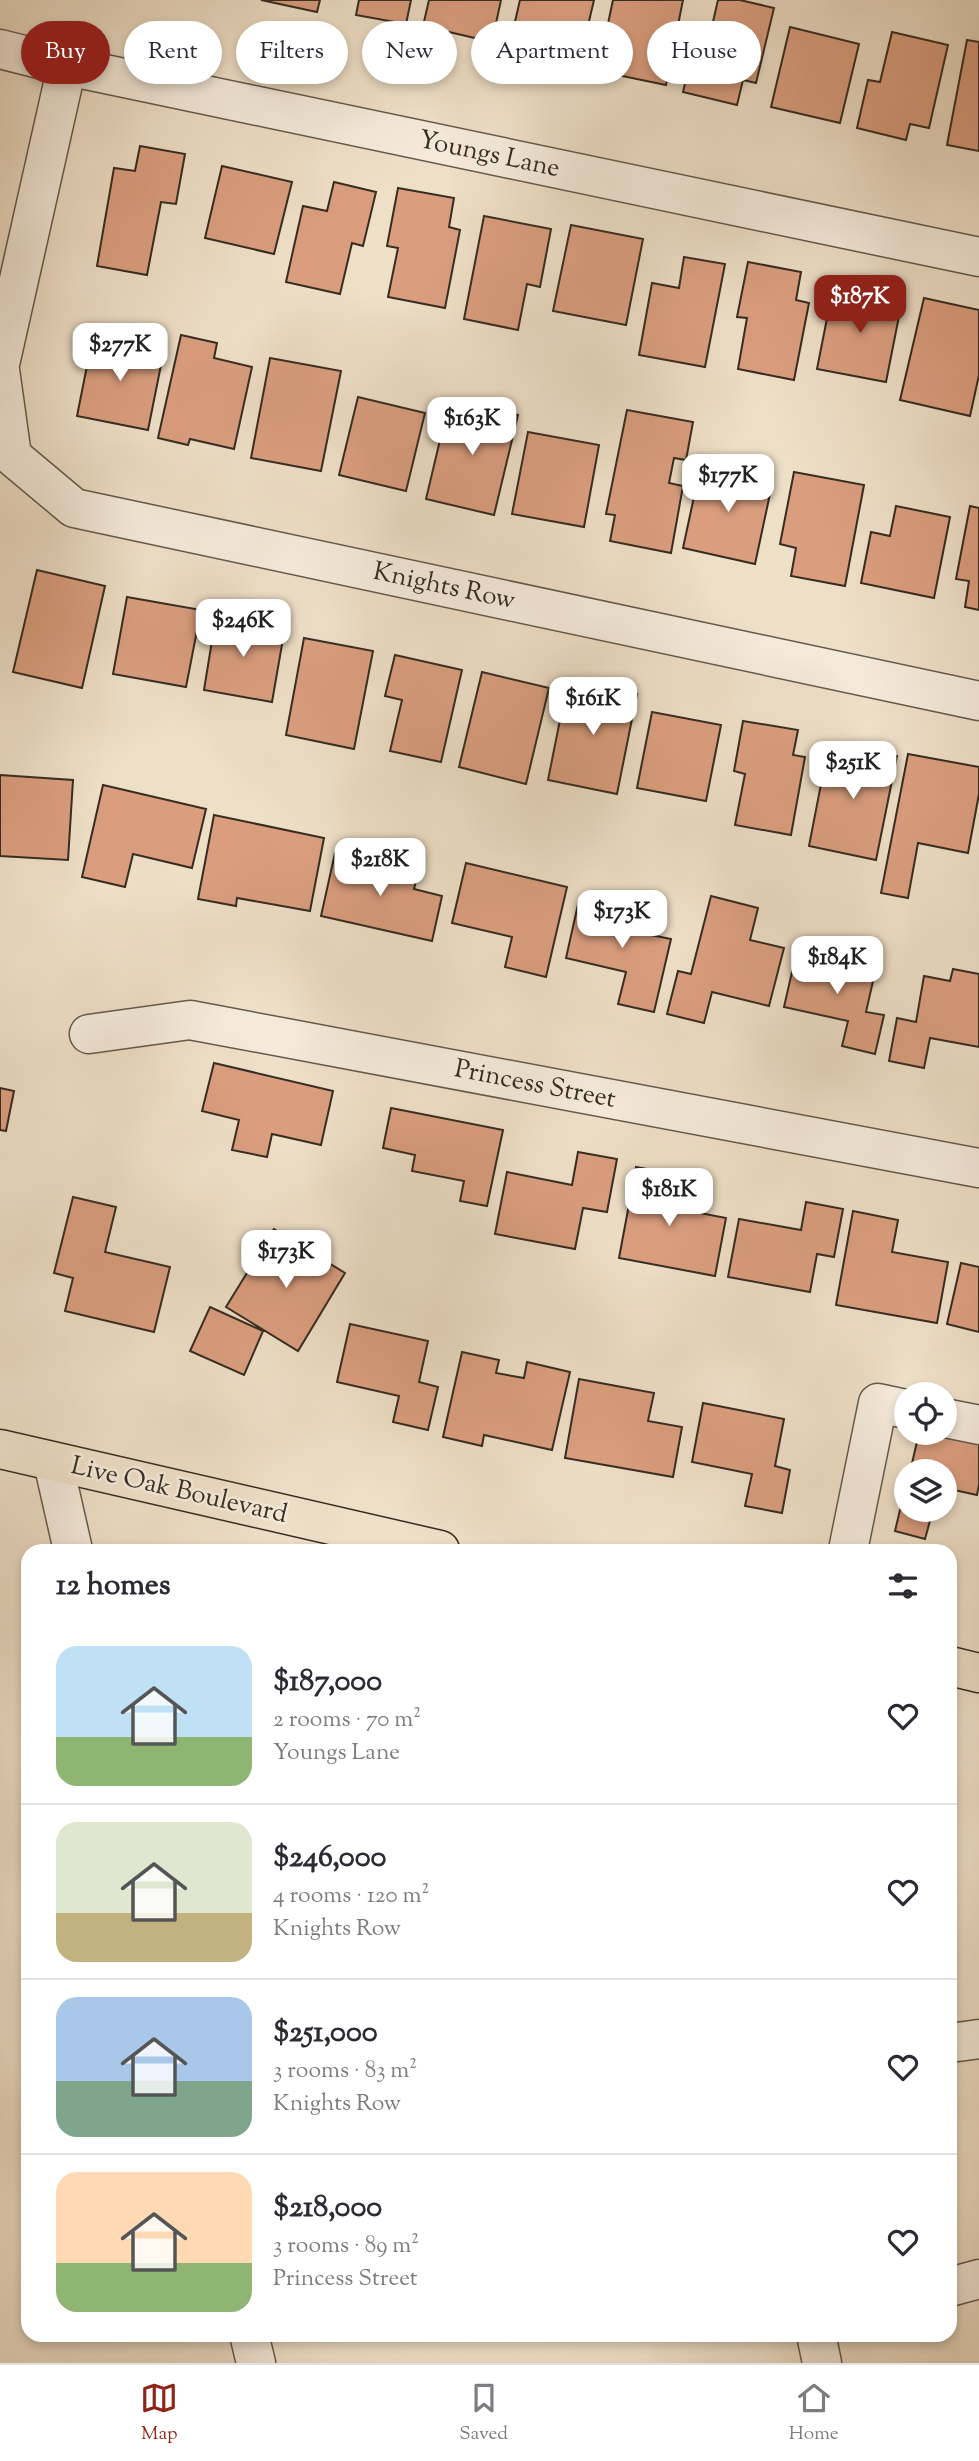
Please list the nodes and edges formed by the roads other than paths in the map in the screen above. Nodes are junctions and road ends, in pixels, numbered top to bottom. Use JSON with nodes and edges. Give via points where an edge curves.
{"nodes":[{"id":1,"x":0,"y":49,"type":"edge"},
{"id":2,"x":21,"y":54,"type":"edge"},
{"id":3,"x":110,"y":75,"type":"edge"},
{"id":4,"x":63,"y":84,"type":"edge"},
{"id":5,"x":979,"y":257,"type":"edge"},
{"id":6,"x":0,"y":367,"type":"edge"},
{"id":7,"x":979,"y":701,"type":"edge"},
{"id":8,"x":89,"y":1034,"type":"dead end"},
{"id":9,"x":979,"y":1168,"type":"edge"},
{"id":10,"x":894,"y":1406,"type":"edge"},
{"id":11,"x":957,"y":1420,"type":"edge"},
{"id":12,"x":979,"y":1425,"type":"edge"},
{"id":13,"x":0,"y":1448,"type":"edge"},
{"id":14,"x":53,"y":1462,"type":"junction"},
{"id":15,"x":72,"y":1544,"type":"edge"},
{"id":16,"x":414,"y":1544,"type":"edge"},
{"id":17,"x":849,"y":1544,"type":"edge"},
{"id":18,"x":957,"y":1668,"type":"edge"},
{"id":19,"x":979,"y":1673,"type":"edge"},
{"id":20,"x":979,"y":2039,"type":"edge"},
{"id":21,"x":957,"y":2042,"type":"edge"},
{"id":22,"x":979,"y":2279,"type":"edge"},
{"id":23,"x":957,"y":2285,"type":"edge"},
{"id":24,"x":252,"y":2342,"type":"edge"},
{"id":25,"x":818,"y":2342,"type":"edge"},
{"id":26,"x":256,"y":2363,"type":"edge"},
{"id":27,"x":822,"y":2363,"type":"edge"}],
"edges":[{"from":1,"to":2,"type":"street","name":"Youngs Lane"},
{"from":3,"to":5,"type":"street","name":"Youngs Lane"},
{"from":4,"to":6,"type":"street","name":"Knights Row"},
{"from":6,"to":7,"type":"street","name":"Knights Row","via":[[12,456],[74,508]]},
{"from":8,"to":9,"type":"street","name":"Princess Street","via":[[190,1020]]},
{"from":10,"to":17,"type":"street","via":[[878,1403]]},
{"from":11,"to":12,"type":"street"},
{"from":13,"to":14,"type":"main road","name":"Live Oak Boulevard"},
{"from":14,"to":15,"type":"street"},
{"from":14,"to":16,"type":"main road","name":"Live Oak Boulevard"},
{"from":18,"to":19,"type":"main road"},
{"from":20,"to":21,"type":"street"},
{"from":22,"to":23,"type":"street"},
{"from":24,"to":26,"type":"street"},
{"from":25,"to":27,"type":"street"}]}
